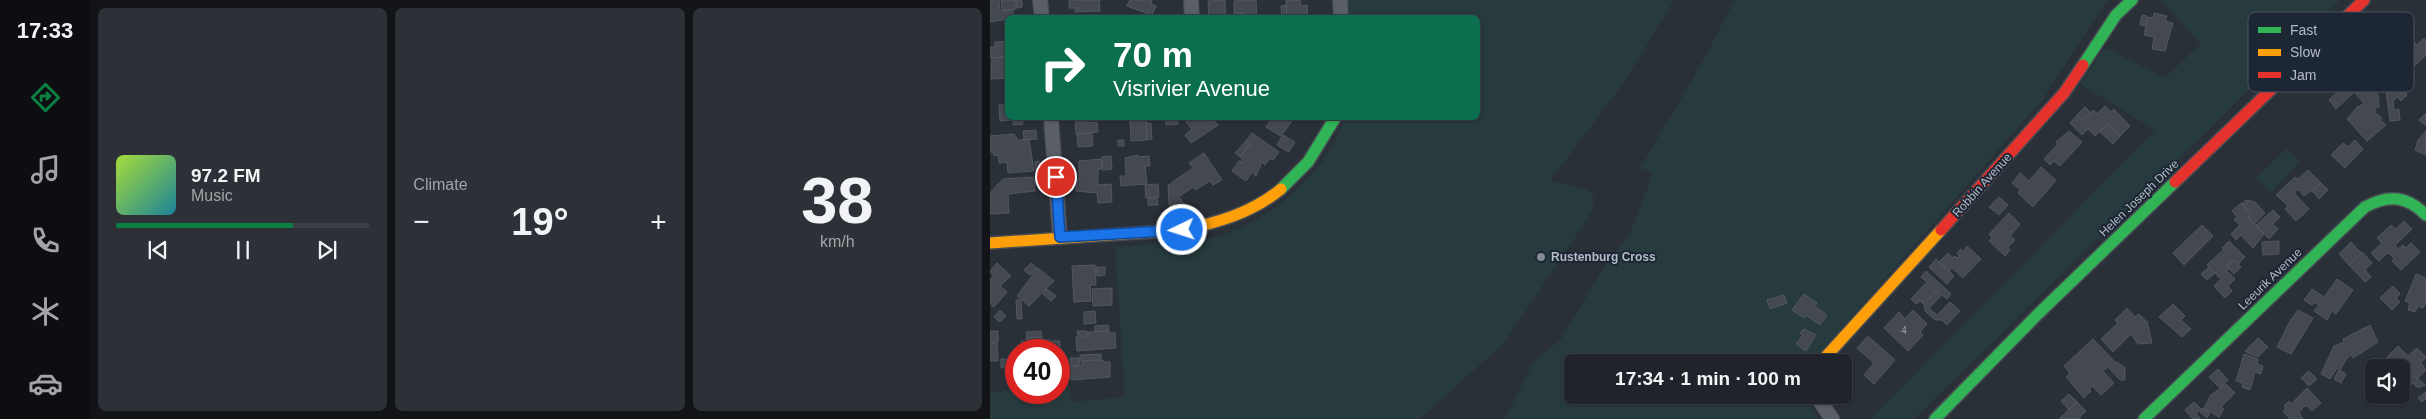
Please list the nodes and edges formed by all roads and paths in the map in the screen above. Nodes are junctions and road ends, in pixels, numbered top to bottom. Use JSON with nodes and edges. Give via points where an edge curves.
{"nodes":[{"id":1,"x":1040,"y":0,"type":"edge"},
{"id":2,"x":1191,"y":0,"type":"edge"},
{"id":3,"x":1340,"y":0,"type":"edge"},
{"id":4,"x":2132,"y":0,"type":"edge"},
{"id":5,"x":2364,"y":0,"type":"edge"},
{"id":6,"x":2352,"y":12,"type":"edge"},
{"id":7,"x":1042,"y":15,"type":"edge"},
{"id":8,"x":1192,"y":15,"type":"edge"},
{"id":9,"x":1341,"y":15,"type":"edge"},
{"id":10,"x":2268,"y":92,"type":"edge"},
{"id":11,"x":1051,"y":120,"type":"edge"},
{"id":12,"x":1333,"y":120,"type":"edge"},
{"id":13,"x":2426,"y":215,"type":"edge"},
{"id":14,"x":1060,"y":237,"type":"junction"},
{"id":15,"x":990,"y":243,"type":"edge"},
{"id":16,"x":1829,"y":354,"type":"edge"},
{"id":17,"x":1822,"y":404,"type":"edge"},
{"id":18,"x":1832,"y":419,"type":"edge"},
{"id":19,"x":1935,"y":419,"type":"edge"},
{"id":20,"x":2144,"y":419,"type":"edge"}],
"edges":[{"from":1,"to":7,"type":"street"},
{"from":2,"to":8,"type":"street"},
{"from":3,"to":9,"type":"street"},
{"from":4,"to":16,"type":"street","name":"Robbin Avenue","via":[[2116,15],[2064,93]]},
{"from":5,"to":6,"type":"street","name":"Helen Joseph Drive"},
{"from":10,"to":19,"type":"street","name":"Helen Joseph Drive","via":[[2037,315]]},
{"from":11,"to":14,"type":"street"},
{"from":12,"to":14,"type":"street","via":[[1302,171],[1285,187],[1228,220],[1208,227],[1182,230]]},
{"from":13,"to":20,"type":"street","name":"Leeurik Avenue","via":[[2405,199],[2394,197],[2380,198],[2366,207]]},
{"from":14,"to":15,"type":"street"},
{"from":17,"to":18,"type":"street"}]}
